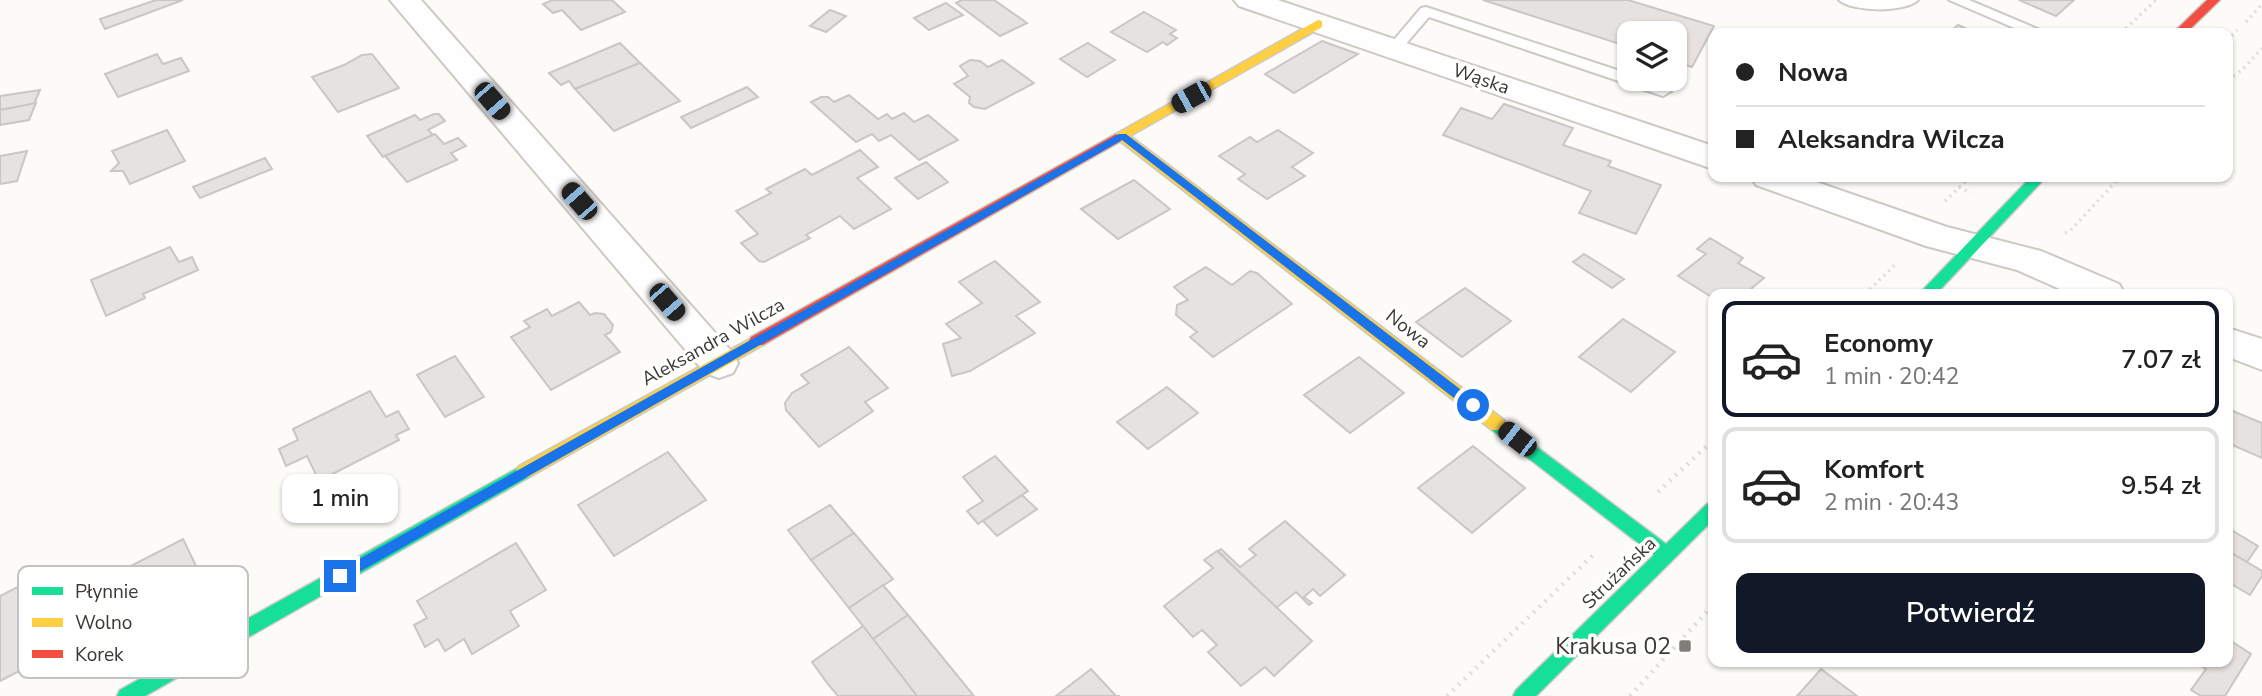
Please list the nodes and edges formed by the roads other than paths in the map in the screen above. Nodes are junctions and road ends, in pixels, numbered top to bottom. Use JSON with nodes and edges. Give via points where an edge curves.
{"nodes":[{"id":1,"x":405,"y":0,"type":"edge"},
{"id":2,"x":1250,"y":0,"type":"edge"},
{"id":3,"x":1846,"y":0,"type":"edge"},
{"id":4,"x":1911,"y":0,"type":"edge"},
{"id":5,"x":1956,"y":0,"type":"edge"},
{"id":6,"x":2214,"y":0,"type":"edge"},
{"id":7,"x":1318,"y":24,"type":"junction"},
{"id":8,"x":2026,"y":28,"type":"edge"},
{"id":9,"x":2184,"y":28,"type":"edge"},
{"id":10,"x":1393,"y":50,"type":"junction"},
{"id":11,"x":1617,"y":75,"type":"edge"},
{"id":12,"x":1122,"y":136,"type":"junction"},
{"id":13,"x":1708,"y":156,"type":"edge"},
{"id":14,"x":1783,"y":182,"type":"edge"},
{"id":15,"x":2034,"y":182,"type":"edge"},
{"id":16,"x":1974,"y":247,"type":"junction"},
{"id":17,"x":1932,"y":289,"type":"edge"},
{"id":18,"x":2095,"y":289,"type":"edge"},
{"id":19,"x":2233,"y":344,"type":"edge"},
{"id":20,"x":2262,"y":355,"type":"edge"},
{"id":21,"x":719,"y":363,"type":"junction"},
{"id":22,"x":1708,"y":514,"type":"edge"},
{"id":23,"x":1667,"y":555,"type":"junction"},
{"id":24,"x":248,"y":628,"type":"edge"},
{"id":25,"x":159,"y":678,"type":"edge"},
{"id":26,"x":127,"y":696,"type":"edge"},
{"id":27,"x":1523,"y":696,"type":"edge"}],
"edges":[{"from":1,"to":21,"type":"street"},
{"from":2,"to":7,"type":"street","name":"Wąska"},
{"from":3,"to":4,"type":"lane","via":[[1869,5]]},
{"from":5,"to":8,"type":"lane"},
{"from":6,"to":9,"type":"street"},
{"from":7,"to":10,"type":"street","name":"Wąska"},
{"from":7,"to":12,"type":"street","name":"Aleksandra Wilcza"},
{"from":10,"to":11,"type":"lane","via":[[1426,11]]},
{"from":10,"to":13,"type":"street","name":"Wąska"},
{"from":12,"to":21,"type":"street","name":"Aleksandra Wilcza"},
{"from":12,"to":23,"type":"street","name":"Nowa"},
{"from":14,"to":16,"type":"street"},
{"from":15,"to":16,"type":"street"},
{"from":16,"to":17,"type":"street"},
{"from":16,"to":18,"type":"street","via":[[2028,260]]},
{"from":19,"to":20,"type":"street"},
{"from":21,"to":24,"type":"street","name":"Aleksandra Wilcza"},
{"from":22,"to":23,"type":"street","name":"Strużańska"},
{"from":23,"to":27,"type":"street","name":"Strużańska"},
{"from":25,"to":26,"type":"street","name":"Aleksandra Wilcza"}]}
